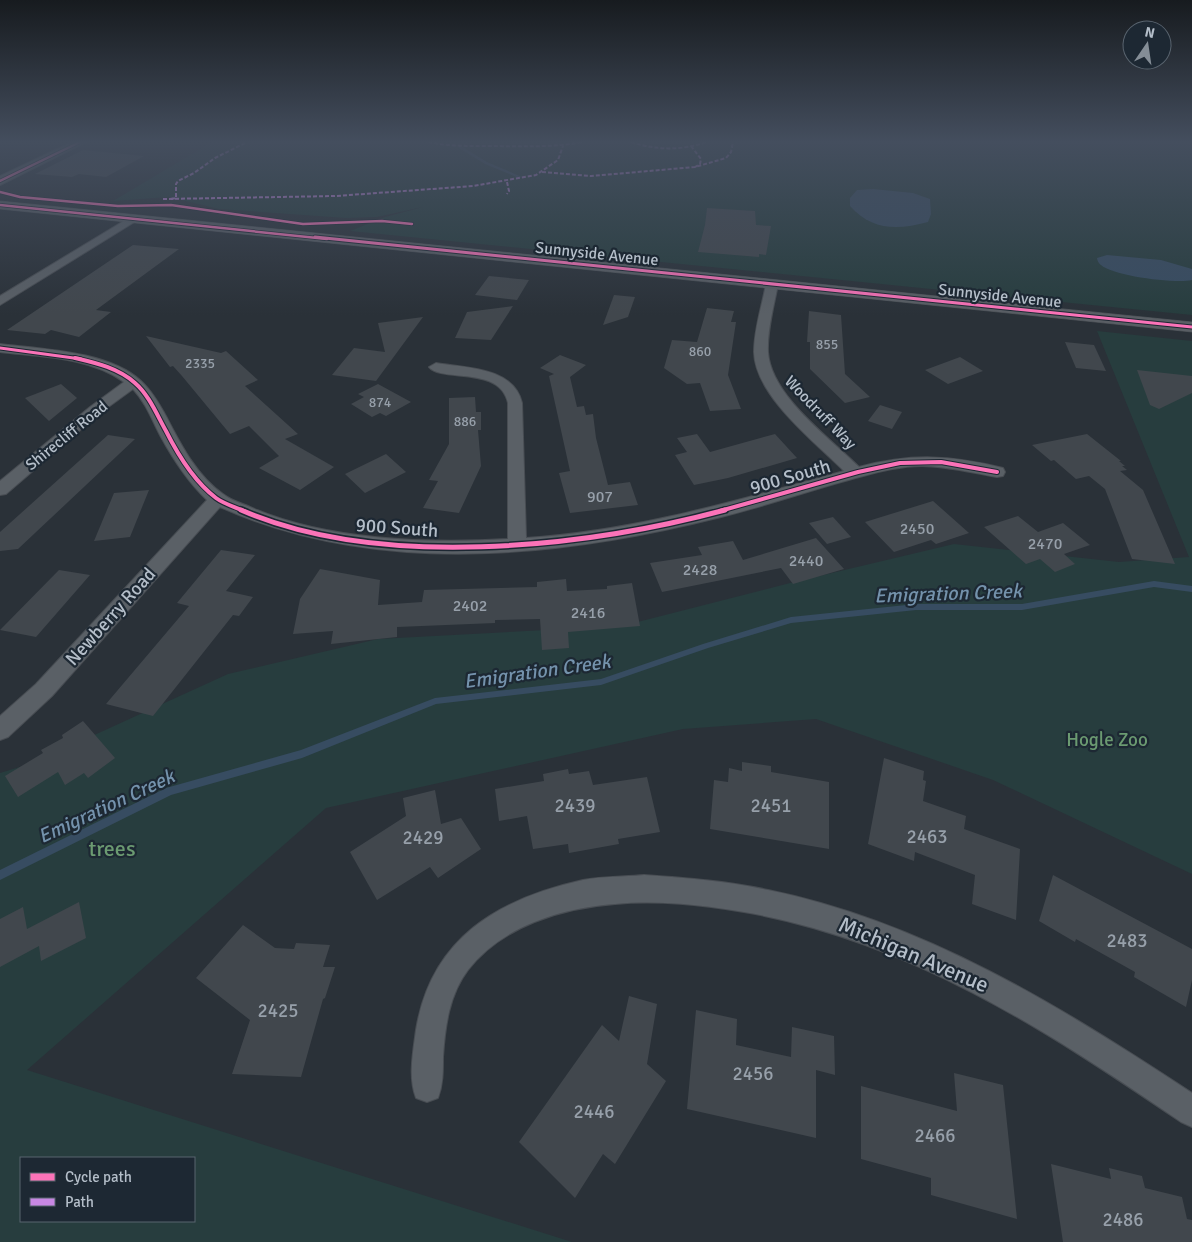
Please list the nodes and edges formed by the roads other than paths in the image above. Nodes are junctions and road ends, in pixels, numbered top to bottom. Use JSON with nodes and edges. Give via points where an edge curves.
{"nodes":[{"id":1,"x":0,"y":205,"type":"edge"},
{"id":2,"x":132,"y":219,"type":"junction"},
{"id":3,"x":772,"y":284,"type":"junction"},
{"id":4,"x":0,"y":301,"type":"edge"},
{"id":5,"x":1192,"y":327,"type":"edge"},
{"id":6,"x":0,"y":348,"type":"edge"},
{"id":7,"x":436,"y":368,"type":"dead end"},
{"id":8,"x":134,"y":382,"type":"junction"},
{"id":9,"x":997,"y":472,"type":"dead end"},
{"id":10,"x":856,"y":473,"type":"junction"},
{"id":11,"x":0,"y":490,"type":"edge"},
{"id":12,"x":218,"y":499,"type":"junction"},
{"id":13,"x":517,"y":546,"type":"junction"},
{"id":14,"x":0,"y":730,"type":"edge"},
{"id":15,"x":427,"y":1087,"type":"dead end"},
{"id":16,"x":1192,"y":1111,"type":"edge"}],
"edges":[{"from":1,"to":2,"type":"main road","name":"Sunnyside Avenue"},
{"from":2,"to":3,"type":"main road","name":"Sunnyside Avenue"},
{"from":2,"to":4,"type":"street"},
{"from":3,"to":5,"type":"main road","name":"Sunnyside Avenue"},
{"from":3,"to":10,"type":"street","name":"Woodruff Way","via":[[760,353],[763,369],[784,402]]},
{"from":6,"to":8,"type":"street","name":"900 South","via":[[70,357],[107,366]]},
{"from":7,"to":13,"type":"street","via":[[488,376],[504,383],[512,391],[515,403]]},
{"from":8,"to":11,"type":"street","name":"Shirecliff Road","via":[[95,410]]},
{"from":8,"to":12,"type":"street","name":"900 South","via":[[155,410],[194,476]]},
{"from":9,"to":10,"type":"street","name":"900 South","via":[[924,461]]},
{"from":10,"to":13,"type":"street","name":"900 South","via":[[721,511],[618,534]]},
{"from":12,"to":13,"type":"street","name":"900 South","via":[[294,530],[357,540],[429,546]]},
{"from":12,"to":14,"type":"street","name":"Newberry Road","via":[[44,690]]},
{"from":15,"to":16,"type":"street","name":"Michigan Avenue","via":[[431,1029],[444,987],[454,966],[467,950],[502,921],[541,904],[581,894],[624,888],[671,889],[757,902],[828,918],[932,957],[1042,1013]]}]}
